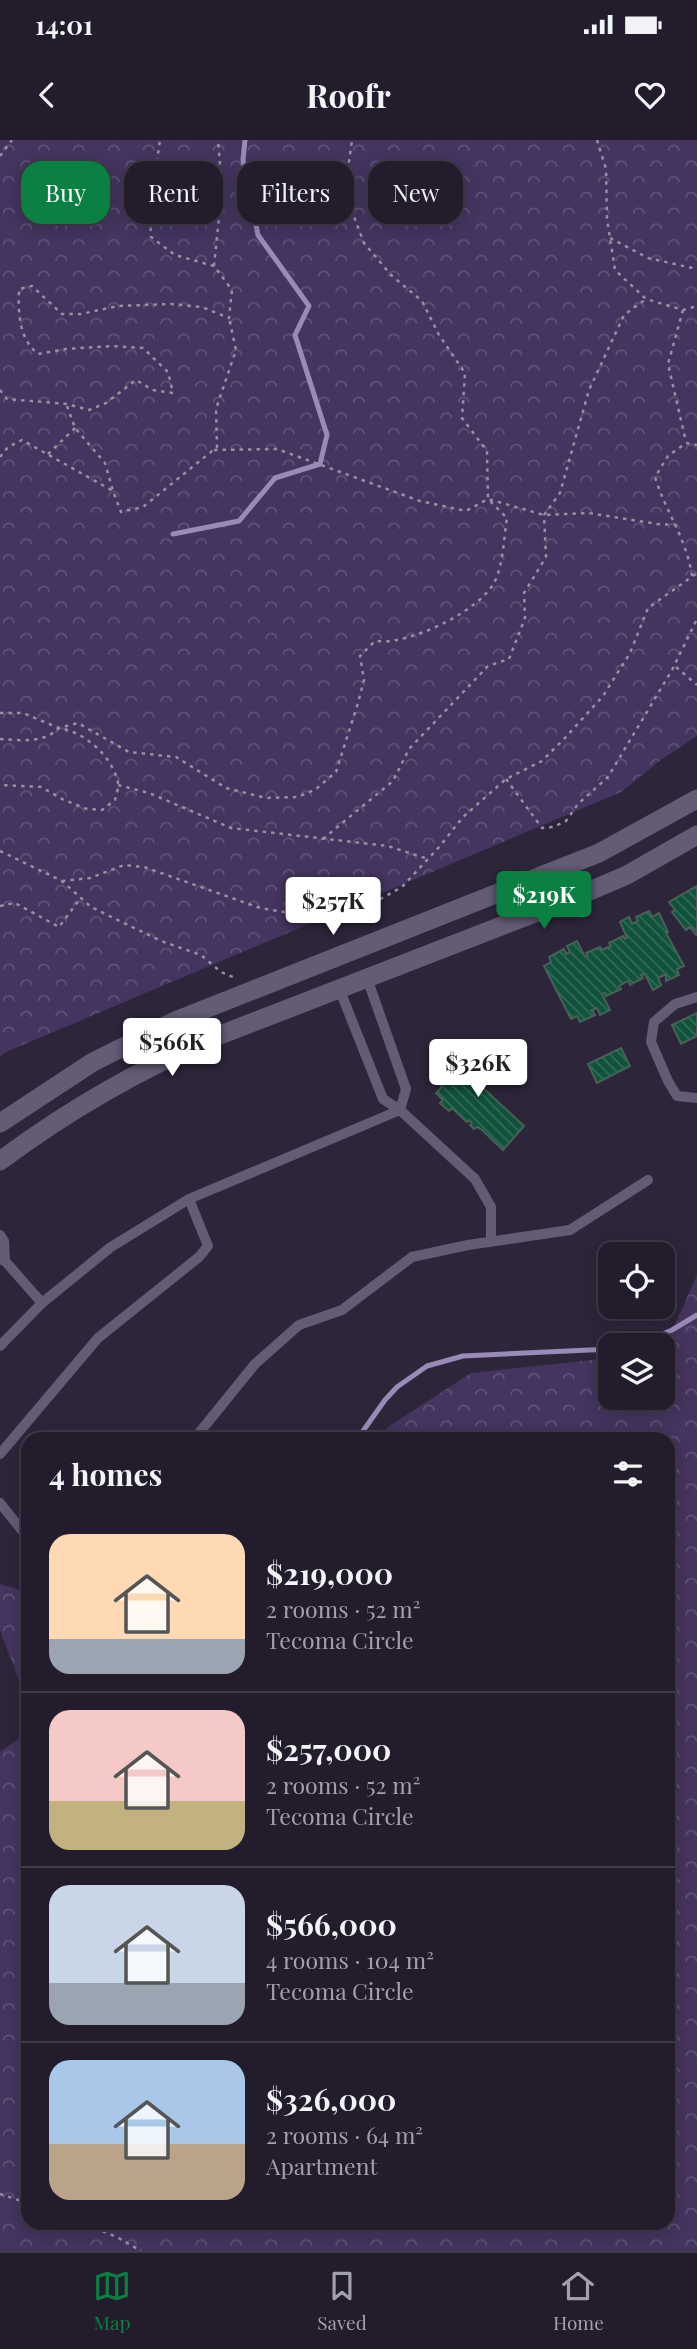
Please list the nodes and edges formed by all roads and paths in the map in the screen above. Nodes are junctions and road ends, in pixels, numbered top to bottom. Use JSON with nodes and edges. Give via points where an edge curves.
{"nodes":[{"id":1,"x":12,"y":140,"type":"edge"},
{"id":2,"x":160,"y":140,"type":"edge"},
{"id":3,"x":218,"y":140,"type":"edge"},
{"id":4,"x":352,"y":140,"type":"edge"},
{"id":5,"x":597,"y":140,"type":"edge"},
{"id":6,"x":0,"y":156,"type":"edge"},
{"id":7,"x":610,"y":238,"type":"junction"},
{"id":8,"x":214,"y":266,"type":"junction"},
{"id":9,"x":697,"y":269,"type":"edge"},
{"id":10,"x":646,"y":299,"type":"junction"},
{"id":11,"x":697,"y":306,"type":"edge"},
{"id":12,"x":683,"y":310,"type":"junction"},
{"id":13,"x":229,"y":318,"type":"junction"},
{"id":14,"x":0,"y":390,"type":"edge"},
{"id":15,"x":67,"y":404,"type":"junction"},
{"id":16,"x":75,"y":428,"type":"junction"},
{"id":17,"x":686,"y":443,"type":"junction"},
{"id":18,"x":697,"y":445,"type":"edge"},
{"id":19,"x":214,"y":450,"type":"junction"},
{"id":20,"x":48,"y":454,"type":"junction"},
{"id":21,"x":0,"y":457,"type":"edge"},
{"id":22,"x":113,"y":491,"type":"junction"},
{"id":23,"x":488,"y":499,"type":"junction"},
{"id":24,"x":544,"y":515,"type":"junction"},
{"id":25,"x":676,"y":525,"type":"junction"},
{"id":26,"x":697,"y":573,"type":"edge"},
{"id":27,"x":692,"y":576,"type":"junction"},
{"id":28,"x":697,"y":619,"type":"edge"},
{"id":29,"x":674,"y":666,"type":"junction"},
{"id":30,"x":697,"y":685,"type":"edge"},
{"id":31,"x":0,"y":713,"type":"edge"},
{"id":32,"x":59,"y":728,"type":"junction"},
{"id":33,"x":0,"y":739,"type":"edge"},
{"id":34,"x":506,"y":779,"type":"junction"},
{"id":35,"x":0,"y":785,"type":"edge"},
{"id":36,"x":118,"y":785,"type":"junction"},
{"id":37,"x":697,"y":799,"type":"edge"},
{"id":38,"x":697,"y":835,"type":"edge"},
{"id":39,"x":323,"y":839,"type":"junction"},
{"id":40,"x":0,"y":851,"type":"edge"},
{"id":41,"x":428,"y":859,"type":"junction"},
{"id":42,"x":62,"y":881,"type":"junction"},
{"id":43,"x":80,"y":899,"type":"junction"},
{"id":44,"x":0,"y":906,"type":"edge"},
{"id":45,"x":358,"y":950,"type":"junction"},
{"id":46,"x":327,"y":961,"type":"junction"},
{"id":47,"x":233,"y":977,"type":"dead end"},
{"id":48,"x":367,"y":978,"type":"junction"},
{"id":49,"x":339,"y":988,"type":"junction"},
{"id":50,"x":697,"y":997,"type":"edge"},
{"id":51,"x":697,"y":1098,"type":"edge"},
{"id":52,"x":400,"y":1110,"type":"junction"},
{"id":53,"x":0,"y":1123,"type":"edge"},
{"id":54,"x":0,"y":1161,"type":"edge"},
{"id":55,"x":648,"y":1180,"type":"dead end"},
{"id":56,"x":189,"y":1199,"type":"junction"},
{"id":57,"x":0,"y":1235,"type":"edge"},
{"id":58,"x":491,"y":1241,"type":"junction"},
{"id":59,"x":2,"y":1260,"type":"edge"},
{"id":60,"x":42,"y":1303,"type":"junction"},
{"id":61,"x":0,"y":1346,"type":"edge"},
{"id":62,"x":200,"y":1432,"type":"edge"},
{"id":63,"x":0,"y":1454,"type":"edge"},
{"id":64,"x":0,"y":1503,"type":"edge"},
{"id":65,"x":21,"y":1529,"type":"edge"},
{"id":66,"x":0,"y":2194,"type":"edge"},
{"id":67,"x":21,"y":2201,"type":"edge"},
{"id":68,"x":99,"y":2230,"type":"edge"},
{"id":69,"x":141,"y":2251,"type":"edge"}],
"edges":[{"from":1,"to":6,"type":"path"},
{"from":2,"to":8,"type":"path","via":[[157,161],[142,176],[149,194],[151,237],[175,255]]},
{"from":3,"to":8,"type":"path","via":[[222,189]]},
{"from":4,"to":23,"type":"path","via":[[346,183],[353,214],[364,243],[391,275],[422,300],[465,373],[462,418],[487,451]]},
{"from":5,"to":7,"type":"path","via":[[606,169]]},
{"from":7,"to":9,"type":"path","via":[[648,258]]},
{"from":7,"to":10,"type":"path","via":[[615,270]]},
{"from":8,"to":13,"type":"path","via":[[232,290]]},
{"from":10,"to":12,"type":"path"},
{"from":10,"to":24,"type":"path","via":[[624,315],[612,340],[589,390],[560,493]]},
{"from":11,"to":12,"type":"path"},
{"from":12,"to":17,"type":"path","via":[[668,364]]},
{"from":13,"to":15,"type":"path","via":[[202,307],[172,304],[62,314],[32,286],[19,289],[18,314],[28,346],[38,354],[112,345],[144,348],[168,372],[173,393],[153,390],[135,380],[89,410]]},
{"from":13,"to":19,"type":"path","via":[[236,351],[216,409]]},
{"from":14,"to":15,"type":"path","via":[[7,398]]},
{"from":15,"to":16,"type":"path"},
{"from":16,"to":20,"type":"path"},
{"from":16,"to":22,"type":"path","via":[[105,463]]},
{"from":17,"to":18,"type":"path"},
{"from":17,"to":25,"type":"path","via":[[668,456],[655,477]]},
{"from":19,"to":22,"type":"path","via":[[143,507],[121,512]]},
{"from":19,"to":23,"type":"path","via":[[277,449],[420,501],[466,511]]},
{"from":20,"to":21,"type":"path","via":[[22,440]]},
{"from":20,"to":22,"type":"path"},
{"from":23,"to":24,"type":"path"},
{"from":23,"to":32,"type":"path","via":[[507,518],[494,582],[475,603],[437,627],[396,640],[374,641],[360,656],[364,680],[336,772],[316,789],[298,797],[265,798],[226,788],[176,757],[129,752],[78,723]]},
{"from":24,"to":25,"type":"path","via":[[589,513]]},
{"from":24,"to":39,"type":"path","via":[[546,556],[524,593],[525,618],[509,659],[488,666],[409,749],[393,781]]},
{"from":25,"to":27,"type":"path"},
{"from":26,"to":27,"type":"path"},
{"from":27,"to":34,"type":"path","via":[[648,608],[630,653],[603,696],[565,738],[542,761]]},
{"from":28,"to":29,"type":"path"},
{"from":29,"to":30,"type":"path"},
{"from":29,"to":34,"type":"path","via":[[608,776],[566,821],[542,828]]},
{"from":31,"to":32,"type":"path","via":[[23,713]]},
{"from":32,"to":33,"type":"path","via":[[35,741]]},
{"from":32,"to":36,"type":"path","via":[[90,741],[109,762]]},
{"from":34,"to":41,"type":"path","via":[[463,817]]},
{"from":35,"to":36,"type":"path","via":[[41,787],[86,809],[102,810],[115,800]]},
{"from":36,"to":39,"type":"path","via":[[149,793],[230,828]]},
{"from":37,"to":45,"type":"street","via":[[599,853]]},
{"from":38,"to":48,"type":"street","via":[[571,899]]},
{"from":39,"to":41,"type":"path","via":[[388,846]]},
{"from":40,"to":42,"type":"path"},
{"from":41,"to":42,"type":"path","via":[[402,887],[366,907],[337,915],[260,908],[144,867],[124,865],[90,878]]},
{"from":42,"to":43,"type":"path"},
{"from":43,"to":44,"type":"path","via":[[59,928],[15,903]]},
{"from":43,"to":47,"type":"path","via":[[121,923],[201,955]]},
{"from":45,"to":46,"type":"street"},
{"from":45,"to":48,"type":"street"},
{"from":46,"to":49,"type":"street"},
{"from":46,"to":53,"type":"street","via":[[148,1034],[93,1062]]},
{"from":48,"to":49,"type":"street"},
{"from":48,"to":52,"type":"lane","via":[[406,1089]]},
{"from":49,"to":52,"type":"lane","via":[[383,1098]]},
{"from":49,"to":54,"type":"street","via":[[158,1062],[78,1107]]},
{"from":50,"to":51,"type":"lane","via":[[675,1004],[654,1022],[651,1042],[677,1096]]},
{"from":52,"to":56,"type":"lane"},
{"from":52,"to":58,"type":"lane","via":[[475,1179],[491,1207]]},
{"from":55,"to":58,"type":"lane","via":[[570,1230]]},
{"from":56,"to":60,"type":"lane","via":[[111,1247]]},
{"from":56,"to":63,"type":"lane","via":[[208,1247],[98,1338]]},
{"from":57,"to":59,"type":"lane","via":[[4,1241]]},
{"from":58,"to":62,"type":"lane","via":[[412,1257],[342,1310],[299,1325],[255,1364]]},
{"from":59,"to":60,"type":"lane"},
{"from":60,"to":61,"type":"lane"},
{"from":64,"to":65,"type":"lane"},
{"from":66,"to":67,"type":"path"},
{"from":68,"to":69,"type":"path"}]}
